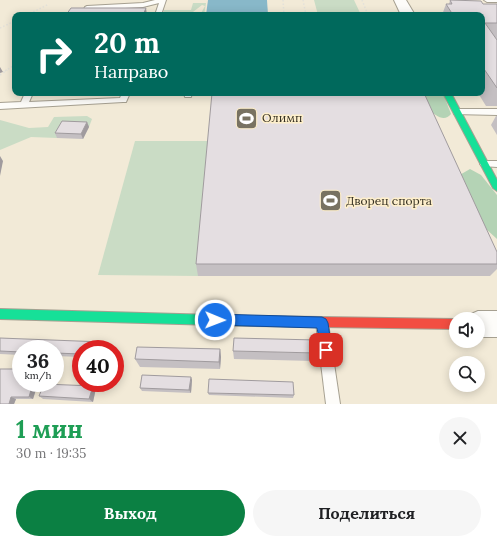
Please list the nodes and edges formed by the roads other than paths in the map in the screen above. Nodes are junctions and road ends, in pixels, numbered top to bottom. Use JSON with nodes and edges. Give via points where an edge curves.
{"nodes":[{"id":1,"x":104,"y":0,"type":"edge"},
{"id":2,"x":162,"y":0,"type":"edge"},
{"id":3,"x":400,"y":0,"type":"edge"},
{"id":4,"x":487,"y":0,"type":"edge"},
{"id":5,"x":497,"y":0,"type":"edge"},
{"id":6,"x":102,"y":7,"type":"junction"},
{"id":7,"x":85,"y":12,"type":"edge"},
{"id":8,"x":159,"y":12,"type":"edge"},
{"id":9,"x":406,"y":12,"type":"edge"},
{"id":10,"x":28,"y":96,"type":"edge"},
{"id":11,"x":125,"y":96,"type":"edge"},
{"id":12,"x":449,"y":96,"type":"edge"},
{"id":13,"x":24,"y":105,"type":"junction"},
{"id":14,"x":0,"y":106,"type":"edge"},
{"id":15,"x":457,"y":112,"type":"junction"},
{"id":16,"x":497,"y":112,"type":"edge"},
{"id":17,"x":485,"y":164,"type":"junction"},
{"id":18,"x":497,"y":164,"type":"edge"},
{"id":19,"x":497,"y":188,"type":"edge"},
{"id":20,"x":0,"y":314,"type":"edge"},
{"id":21,"x":322,"y":323,"type":"junction"},
{"id":22,"x":449,"y":324,"type":"edge"},
{"id":23,"x":485,"y":324,"type":"edge"},
{"id":24,"x":497,"y":324,"type":"edge"},
{"id":25,"x":333,"y":404,"type":"edge"}],
"edges":[{"from":1,"to":6,"type":"lane"},
{"from":2,"to":6,"type":"lane","via":[[142,8]]},
{"from":2,"to":8,"type":"lane"},
{"from":3,"to":9,"type":"street"},
{"from":4,"to":5,"type":"lane"},
{"from":6,"to":7,"type":"lane","via":[[87,8]]},
{"from":10,"to":13,"type":"lane"},
{"from":11,"to":13,"type":"lane","via":[[123,100]]},
{"from":12,"to":15,"type":"street"},
{"from":13,"to":14,"type":"lane"},
{"from":15,"to":16,"type":"lane"},
{"from":15,"to":17,"type":"street"},
{"from":17,"to":18,"type":"lane"},
{"from":17,"to":19,"type":"street"},
{"from":20,"to":21,"type":"street"},
{"from":21,"to":22,"type":"street"},
{"from":21,"to":25,"type":"lane"},
{"from":23,"to":24,"type":"street"}]}
